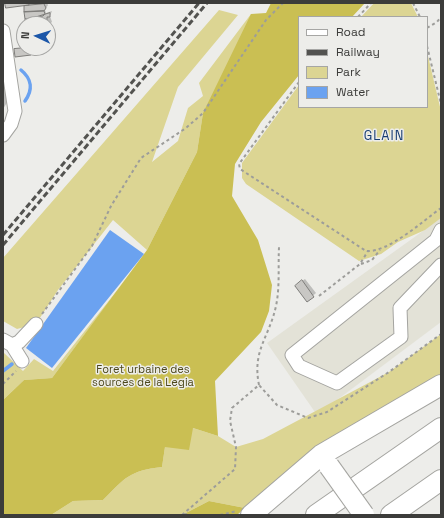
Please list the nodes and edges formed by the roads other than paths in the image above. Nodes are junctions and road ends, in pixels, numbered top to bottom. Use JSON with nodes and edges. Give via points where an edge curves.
{"nodes":[{"id":1,"x":3,"y":31,"type":"edge"},
{"id":2,"x":5,"y":60,"type":"edge"},
{"id":3,"x":3,"y":135,"type":"edge"},
{"id":4,"x":441,"y":230,"type":"edge"},
{"id":5,"x":441,"y":266,"type":"edge"},
{"id":6,"x":36,"y":324,"type":"road end"},
{"id":7,"x":8,"y":342,"type":"edge"},
{"id":8,"x":22,"y":361,"type":"road end"},
{"id":9,"x":441,"y":385,"type":"edge"},
{"id":10,"x":441,"y":428,"type":"edge"},
{"id":11,"x":325,"y":461,"type":"junction"},
{"id":12,"x":441,"y":480,"type":"edge"},
{"id":13,"x":251,"y":515,"type":"edge"},
{"id":14,"x":316,"y":515,"type":"edge"},
{"id":15,"x":364,"y":515,"type":"edge"},
{"id":16,"x":391,"y":515,"type":"edge"}],
"edges":[{"from":1,"to":2,"type":"street"},
{"from":2,"to":3,"type":"street","via":[[15,111],[11,124]]},
{"from":4,"to":5,"type":"street","via":[[436,240],[292,355],[299,366],[337,383],[343,379],[401,337],[400,308]]},
{"from":6,"to":7,"type":"street","via":[[20,342]]},
{"from":7,"to":8,"type":"street"},
{"from":9,"to":11,"type":"highway"},
{"from":10,"to":14,"type":"highway"},
{"from":11,"to":13,"type":"highway"},
{"from":11,"to":15,"type":"highway","bridge":true},
{"from":12,"to":16,"type":"highway"}]}
